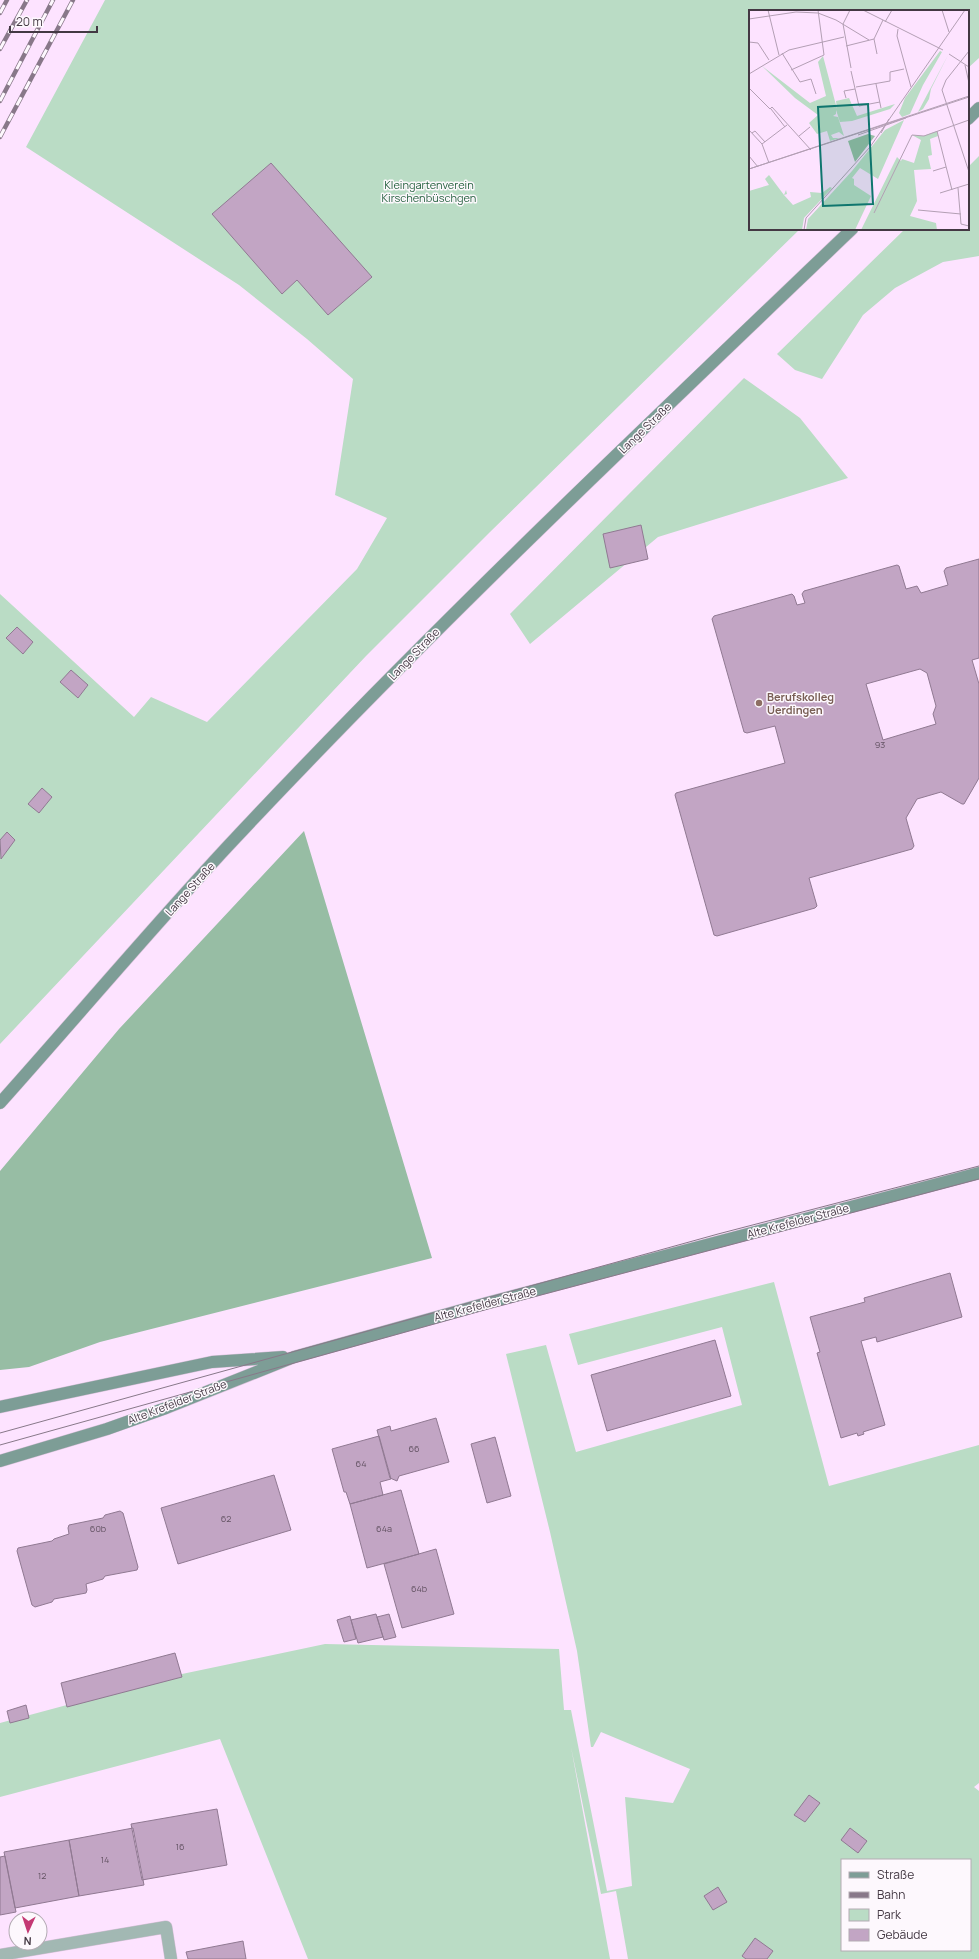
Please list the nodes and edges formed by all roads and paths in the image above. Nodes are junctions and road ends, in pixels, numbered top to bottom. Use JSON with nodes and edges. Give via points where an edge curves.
{"nodes":[{"id":1,"x":979,"y":108,"type":"edge"},
{"id":2,"x":969,"y":117,"type":"edge"},
{"id":3,"x":851,"y":230,"type":"edge"},
{"id":4,"x":0,"y":1103,"type":"edge"},
{"id":5,"x":979,"y":1173,"type":"edge"},
{"id":6,"x":294,"y":1356,"type":"junction"},
{"id":7,"x":0,"y":1407,"type":"edge"},
{"id":8,"x":0,"y":1461,"type":"edge"},
{"id":9,"x":0,"y":1956,"type":"edge"},
{"id":10,"x":171,"y":1959,"type":"edge"}],
"edges":[{"from":1,"to":2,"type":"street"},
{"from":3,"to":4,"type":"street","name":"Lange Straße","via":[[471,596],[392,676],[227,847]]},
{"from":5,"to":6,"type":"street","name":"Alte Krefelder Straße"},
{"from":6,"to":7,"type":"street","via":[[212,1362]]},
{"from":6,"to":8,"type":"street","name":"Alte Krefelder Straße","via":[[114,1427]]},
{"from":9,"to":10,"type":"street","via":[[166,1927]]}]}
